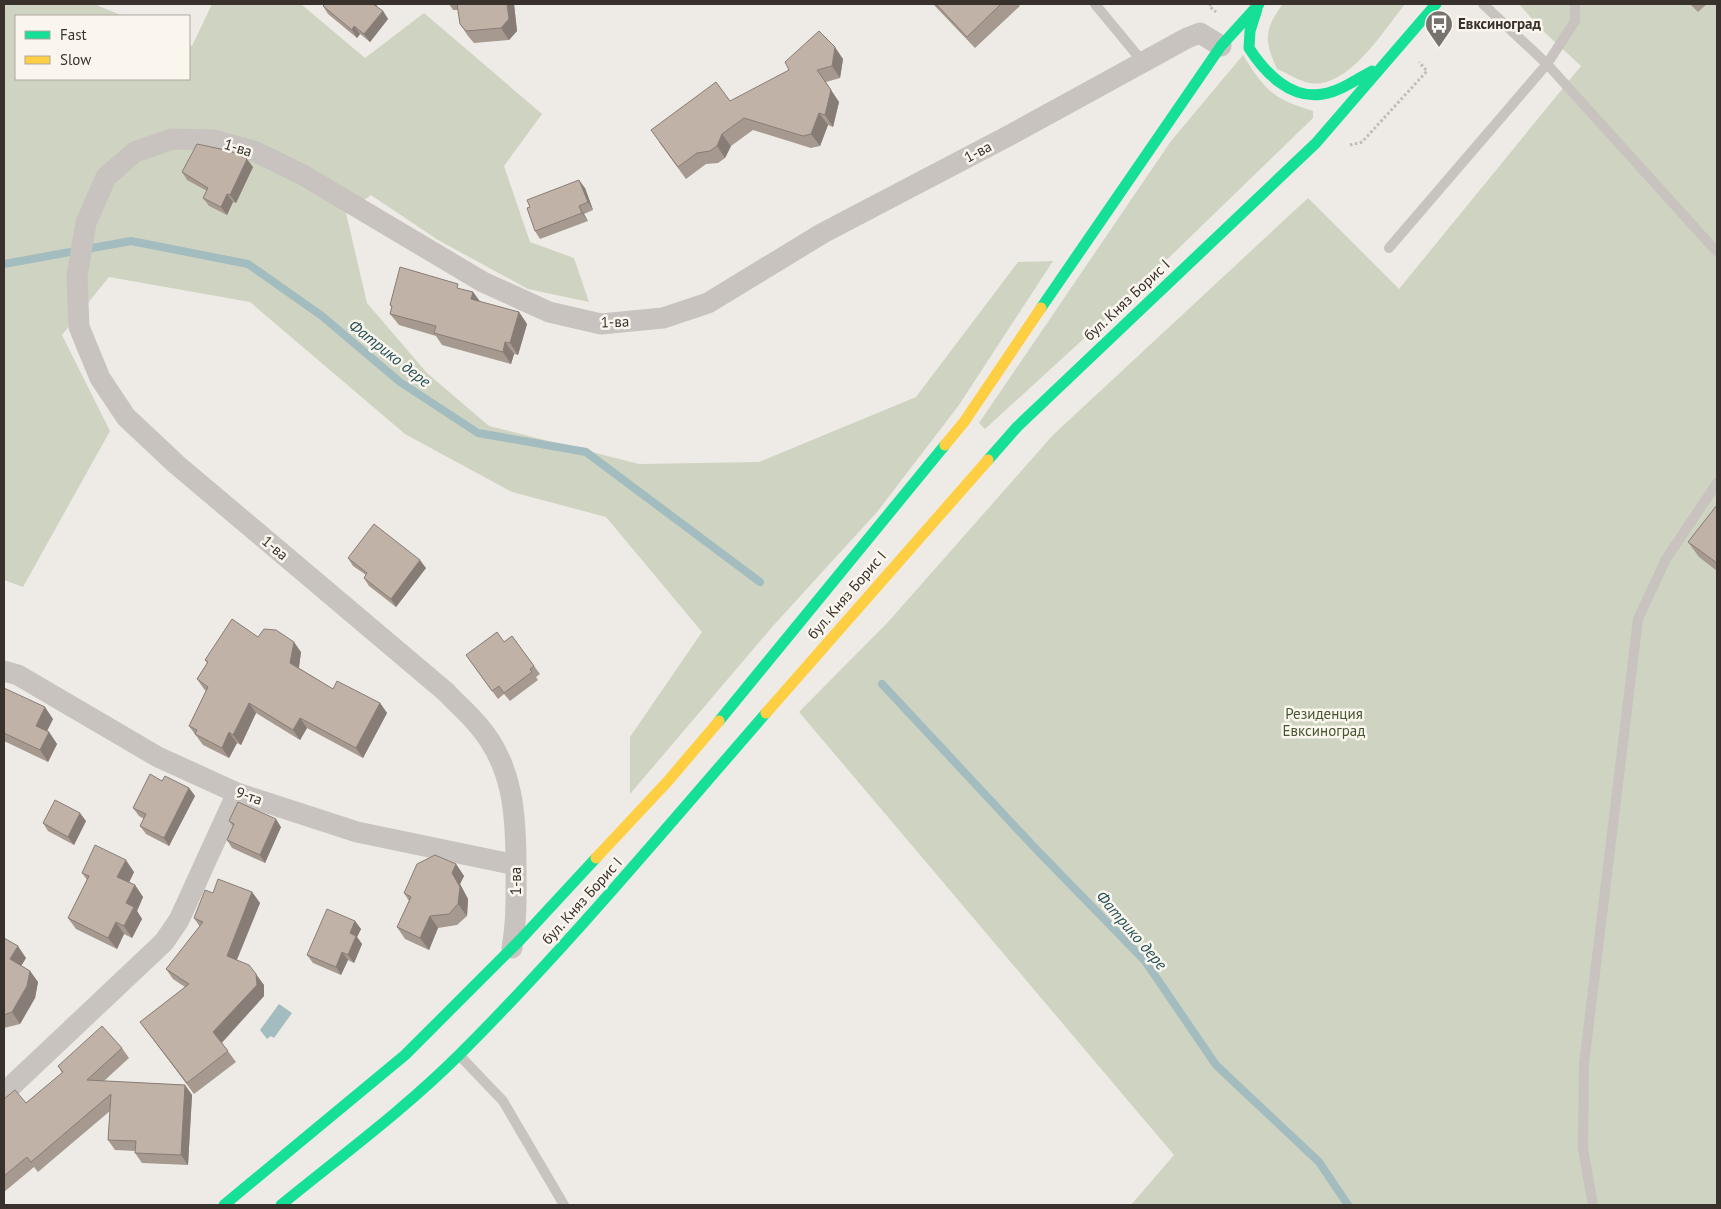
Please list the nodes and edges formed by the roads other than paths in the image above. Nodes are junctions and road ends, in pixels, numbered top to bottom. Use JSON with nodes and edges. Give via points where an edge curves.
{"nodes":[{"id":1,"x":1095,"y":4,"type":"edge"},
{"id":2,"x":1258,"y":4,"type":"edge"},
{"id":3,"x":1436,"y":4,"type":"edge"},
{"id":4,"x":1483,"y":4,"type":"edge"},
{"id":5,"x":1575,"y":4,"type":"edge"},
{"id":6,"x":1221,"y":46,"type":"junction"},
{"id":7,"x":1142,"y":61,"type":"junction"},
{"id":8,"x":1386,"y":63,"type":"junction"},
{"id":9,"x":1547,"y":64,"type":"junction"},
{"id":10,"x":1389,"y":248,"type":"dead end"},
{"id":11,"x":1717,"y":252,"type":"edge"},
{"id":12,"x":1717,"y":483,"type":"edge"},
{"id":13,"x":4,"y":671,"type":"edge"},
{"id":14,"x":237,"y":793,"type":"junction"},
{"id":15,"x":516,"y":865,"type":"junction"},
{"id":16,"x":512,"y":948,"type":"junction"},
{"id":17,"x":459,"y":1055,"type":"junction"},
{"id":18,"x":4,"y":1094,"type":"edge"},
{"id":19,"x":224,"y":1205,"type":"edge"},
{"id":20,"x":281,"y":1205,"type":"edge"},
{"id":21,"x":564,"y":1205,"type":"edge"},
{"id":22,"x":1593,"y":1205,"type":"edge"}],
"edges":[{"from":1,"to":7,"type":"lane"},
{"from":2,"to":6,"type":"highway","name":"бул. Княз Борис I"},
{"from":2,"to":8,"type":"highway","via":[[1249,48],[1269,73],[1290,88],[1307,94],[1323,94],[1349,84]]},
{"from":3,"to":8,"type":"highway","name":"бул. Княз Борис I"},
{"from":4,"to":9,"type":"lane"},
{"from":5,"to":9,"type":"lane","via":[[1575,21]]},
{"from":6,"to":7,"type":"street","name":"1-ва","via":[[1200,33]]},
{"from":6,"to":16,"type":"highway","name":"бул. Княз Борис I","via":[[964,422],[772,659],[668,781]]},
{"from":7,"to":15,"type":"street","name":"1-ва","via":[[1012,134],[823,233],[708,303],[663,318],[601,324],[549,312],[484,282],[303,175],[254,151],[214,140],[172,139],[135,152],[106,177],[86,223],[77,276],[80,327],[100,378],[126,417],[176,464],[446,692],[479,725],[506,772],[513,796],[517,826]]},
{"from":8,"to":17,"type":"highway","name":"бул. Княз Борис I","via":[[1316,143],[1011,433],[537,973]]},
{"from":9,"to":10,"type":"lane"},
{"from":9,"to":11,"type":"lane"},
{"from":12,"to":22,"type":"lane","via":[[1666,559],[1638,619],[1584,1064],[1583,1149]]},
{"from":13,"to":14,"type":"street","name":"9-та","via":[[18,675],[158,756]]},
{"from":14,"to":15,"type":"street","name":"9-та","via":[[357,832]]},
{"from":14,"to":18,"type":"street","via":[[179,920],[164,942]]},
{"from":15,"to":16,"type":"street","name":"1-ва","via":[[517,922]]},
{"from":16,"to":19,"type":"highway","name":"бул. Княз Борис I","via":[[405,1054]]},
{"from":17,"to":20,"type":"highway","name":"бул. Княз Борис I"},
{"from":17,"to":21,"type":"lane","via":[[503,1101]]}]}
